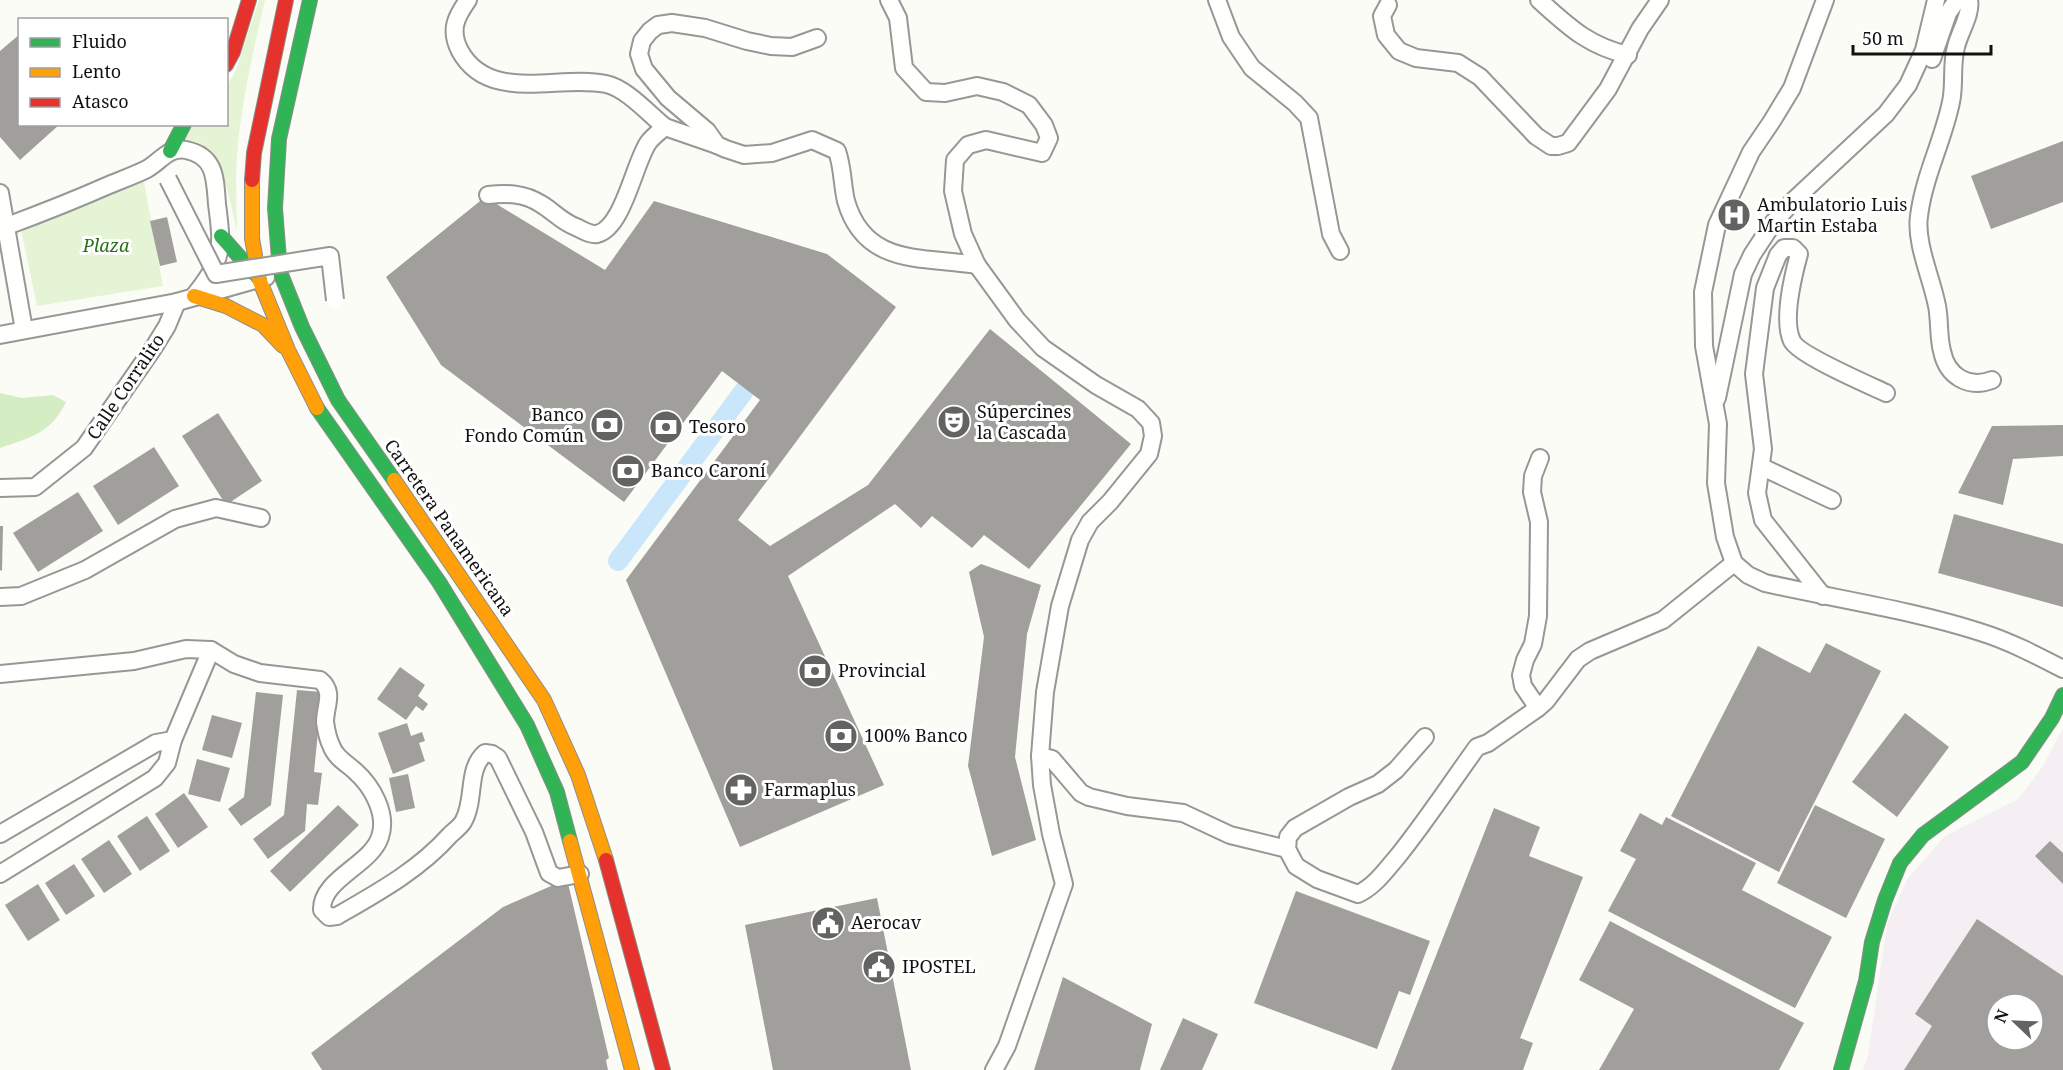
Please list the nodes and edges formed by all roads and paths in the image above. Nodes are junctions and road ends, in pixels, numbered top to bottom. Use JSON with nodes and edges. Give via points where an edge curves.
{"nodes":[{"id":1,"x":249,"y":0,"type":"edge"},
{"id":2,"x":286,"y":0,"type":"edge"},
{"id":3,"x":310,"y":0,"type":"edge"},
{"id":4,"x":468,"y":0,"type":"edge"},
{"id":5,"x":889,"y":0,"type":"edge"},
{"id":6,"x":1217,"y":0,"type":"edge"},
{"id":7,"x":1539,"y":0,"type":"edge"},
{"id":8,"x":1660,"y":0,"type":"edge"},
{"id":9,"x":1825,"y":0,"type":"edge"},
{"id":10,"x":1936,"y":0,"type":"edge"},
{"id":11,"x":1957,"y":0,"type":"edge"},
{"id":12,"x":1969,"y":0,"type":"edge"},
{"id":13,"x":1385,"y":2,"type":"edge"},
{"id":14,"x":817,"y":38,"type":"dead end"},
{"id":15,"x":1628,"y":55,"type":"junction"},
{"id":16,"x":228,"y":61,"type":"edge"},
{"id":17,"x":1908,"y":85,"type":"junction"},
{"id":18,"x":183,"y":126,"type":"edge"},
{"id":19,"x":665,"y":127,"type":"junction"},
{"id":20,"x":717,"y":145,"type":"junction"},
{"id":21,"x":170,"y":151,"type":"junction"},
{"id":22,"x":168,"y":179,"type":"dead end"},
{"id":23,"x":0,"y":193,"type":"edge"},
{"id":24,"x":488,"y":195,"type":"dead end"},
{"id":25,"x":4,"y":227,"type":"edge"},
{"id":26,"x":221,"y":236,"type":"junction"},
{"id":27,"x":1340,"y":251,"type":"dead end"},
{"id":28,"x":977,"y":265,"type":"junction"},
{"id":29,"x":280,"y":272,"type":"junction"},
{"id":30,"x":259,"y":279,"type":"junction"},
{"id":31,"x":194,"y":296,"type":"junction"},
{"id":32,"x":335,"y":300,"type":"dead end"},
{"id":33,"x":177,"y":302,"type":"junction"},
{"id":34,"x":302,"y":327,"type":"junction"},
{"id":35,"x":24,"y":330,"type":"junction"},
{"id":36,"x":0,"y":335,"type":"edge"},
{"id":37,"x":288,"y":350,"type":"junction"},
{"id":38,"x":1992,"y":380,"type":"dead end"},
{"id":39,"x":1886,"y":393,"type":"dead end"},
{"id":40,"x":1715,"y":410,"type":"junction"},
{"id":41,"x":1540,"y":458,"type":"dead end"},
{"id":42,"x":1762,"y":467,"type":"junction"},
{"id":43,"x":0,"y":488,"type":"edge"},
{"id":44,"x":1832,"y":500,"type":"dead end"},
{"id":45,"x":261,"y":518,"type":"dead end"},
{"id":46,"x":1734,"y":563,"type":"junction"},
{"id":47,"x":1823,"y":596,"type":"junction"},
{"id":48,"x":0,"y":597,"type":"edge"},
{"id":49,"x":212,"y":650,"type":"junction"},
{"id":50,"x":2063,"y":669,"type":"edge"},
{"id":51,"x":0,"y":674,"type":"edge"},
{"id":52,"x":2063,"y":695,"type":"edge"},
{"id":53,"x":1538,"y":708,"type":"junction"},
{"id":54,"x":1425,"y":737,"type":"dead end"},
{"id":55,"x":173,"y":740,"type":"junction"},
{"id":56,"x":1040,"y":756,"type":"junction"},
{"id":57,"x":0,"y":834,"type":"edge"},
{"id":58,"x":1287,"y":849,"type":"junction"},
{"id":59,"x":0,"y":874,"type":"edge"},
{"id":60,"x":580,"y":874,"type":"junction"},
{"id":61,"x":632,"y":1070,"type":"edge"},
{"id":62,"x":663,"y":1070,"type":"edge"},
{"id":63,"x":994,"y":1070,"type":"edge"},
{"id":64,"x":1841,"y":1070,"type":"edge"}],
"edges":[{"from":1,"to":16,"type":"main road"},
{"from":2,"to":30,"type":"main road","via":[[254,153],[251,228]]},
{"from":3,"to":29,"type":"main road","name":"Carretera Panamericana","via":[[279,139],[275,208]]},
{"from":4,"to":19,"type":"street","via":[[457,15],[454,30],[469,65],[511,84],[606,84],[621,90]]},
{"from":5,"to":28,"type":"street","via":[[898,18],[904,68],[926,92],[945,93],[977,86],[1003,92],[1029,105],[1049,138],[1042,153],[986,140],[968,145],[955,160],[953,191],[963,234]]},
{"from":6,"to":27,"type":"street","via":[[1231,37],[1252,68],[1309,118],[1331,234]]},
{"from":7,"to":15,"type":"street","via":[[1576,33],[1606,50]]},
{"from":8,"to":15,"type":"street"},
{"from":9,"to":40,"type":"street","via":[[1792,88],[1750,152],[1717,225],[1703,292],[1704,346]]},
{"from":10,"to":17,"type":"street","via":[[1924,50]]},
{"from":11,"to":17,"type":"street","via":[[1948,13],[1933,58],[1917,81]]},
{"from":12,"to":38,"type":"street","via":[[1970,8],[1953,60],[1951,102],[1929,168],[1918,219],[1937,306],[1944,362],[1949,371],[1968,381],[1980,384]]},
{"from":13,"to":15,"type":"street","via":[[1382,16],[1386,36],[1399,51],[1416,58],[1458,63],[1480,77],[1536,136],[1551,146],[1568,143]]},
{"from":14,"to":20,"type":"street","via":[[792,47],[672,23],[650,31],[639,54],[644,69]]},
{"from":17,"to":40,"type":"street","via":[[1886,114],[1780,215],[1752,255],[1743,274]]},
{"from":18,"to":21,"type":"main road"},
{"from":19,"to":20,"type":"street"},
{"from":19,"to":24,"type":"street","via":[[649,141],[614,220],[594,235],[519,195]]},
{"from":20,"to":28,"type":"street","via":[[744,155],[772,153],[812,141],[837,151],[846,200],[870,243],[902,257]]},
{"from":21,"to":25,"type":"street","via":[[148,168]]},
{"from":21,"to":26,"type":"street","via":[[185,150],[201,156],[214,170]]},
{"from":22,"to":32,"type":"street","bridge":true,"via":[[216,274],[330,256]]},
{"from":23,"to":25,"type":"street"},
{"from":25,"to":35,"type":"street"},
{"from":26,"to":30,"type":"main road"},
{"from":26,"to":31,"type":"street","via":[[216,266]]},
{"from":28,"to":56,"type":"street","via":[[1043,348],[1138,409],[1151,423],[1153,436],[1149,454],[1090,522],[1080,540],[1060,606],[1045,692]]},
{"from":29,"to":30,"type":"street"},
{"from":29,"to":34,"type":"main road","name":"Carretera Panamericana"},
{"from":30,"to":31,"type":"street"},
{"from":30,"to":34,"type":"main road","via":[[277,291]]},
{"from":30,"to":37,"type":"main road"},
{"from":31,"to":33,"type":"street"},
{"from":31,"to":37,"type":"main road","via":[[226,306],[263,325]]},
{"from":33,"to":35,"type":"street"},
{"from":33,"to":43,"type":"street","name":"Calle Corralito","via":[[154,346],[84,448],[35,487]]},
{"from":34,"to":62,"type":"main road","name":"Carretera Panamericana","via":[[338,400],[544,700],[578,776],[603,847]]},
{"from":35,"to":36,"type":"street"},
{"from":37,"to":60,"type":"main road","via":[[320,414],[439,582],[528,725],[557,792]]},
{"from":39,"to":42,"type":"street","via":[[1814,357],[1793,342],[1789,327],[1790,286],[1799,254],[1793,248],[1784,248],[1765,288],[1754,374]]},
{"from":40,"to":46,"type":"street","via":[[1716,483],[1725,537]]},
{"from":41,"to":53,"type":"street","via":[[1532,492],[1539,522],[1538,616],[1521,675],[1523,686]]},
{"from":42,"to":44,"type":"street"},
{"from":42,"to":47,"type":"street","via":[[1757,493],[1762,520]]},
{"from":45,"to":48,"type":"street","via":[[216,508],[175,519],[85,570],[21,596]]},
{"from":46,"to":47,"type":"street","via":[[1766,583]]},
{"from":46,"to":53,"type":"street","via":[[1663,620],[1578,659]]},
{"from":47,"to":50,"type":"street","via":[[1981,632]]},
{"from":49,"to":51,"type":"street","via":[[186,649],[134,661]]},
{"from":49,"to":55,"type":"street"},
{"from":49,"to":60,"type":"street","via":[[234,664],[260,673],[320,680],[326,685],[329,692],[325,723],[331,747],[356,771],[378,802],[383,822],[381,835],[376,846],[327,892],[322,910],[329,917],[385,889],[439,848],[463,822],[477,760],[485,753],[498,758],[549,873],[558,878]]},
{"from":52,"to":64,"type":"main road","via":[[2022,762],[1923,835],[1900,863],[1872,942],[1866,981]]},
{"from":53,"to":58,"type":"street","via":[[1477,747],[1413,837],[1366,890],[1358,894],[1317,879],[1296,866]]},
{"from":54,"to":58,"type":"street","via":[[1378,784],[1295,828],[1288,837]]},
{"from":55,"to":57,"type":"street","via":[[156,743]]},
{"from":55,"to":59,"type":"street","via":[[168,763],[155,778]]},
{"from":56,"to":58,"type":"street","via":[[1053,759],[1081,793],[1089,797],[1183,813],[1230,835]]},
{"from":56,"to":63,"type":"street","via":[[1051,834],[1064,884],[1007,1046]]},
{"from":60,"to":61,"type":"main road"}]}
